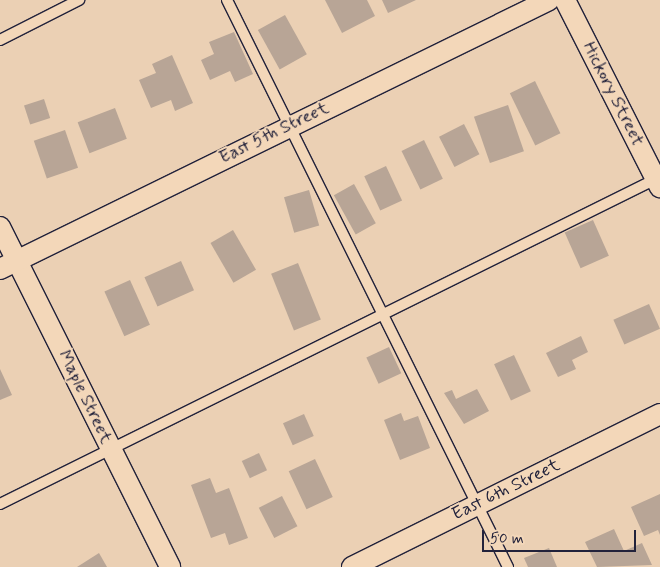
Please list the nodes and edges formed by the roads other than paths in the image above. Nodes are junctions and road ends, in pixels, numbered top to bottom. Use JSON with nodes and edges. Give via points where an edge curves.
{"nodes":[{"id":1,"x":79,"y":0,"type":"edge"},
{"id":2,"x":227,"y":0,"type":"edge"},
{"id":3,"x":549,"y":0,"type":"edge"},
{"id":4,"x":565,"y":0,"type":"edge"},
{"id":5,"x":0,"y":40,"type":"edge"},
{"id":6,"x":290,"y":125,"type":"junction"},
{"id":7,"x":658,"y":183,"type":"edge"},
{"id":8,"x":0,"y":228,"type":"edge"},
{"id":9,"x":8,"y":265,"type":"edge"},
{"id":10,"x":382,"y":314,"type":"junction"},
{"id":11,"x":660,"y":414,"type":"edge"},
{"id":12,"x":110,"y":448,"type":"junction"},
{"id":13,"x":0,"y":504,"type":"edge"},
{"id":14,"x":477,"y":505,"type":"junction"},
{"id":15,"x":170,"y":567,"type":"edge"},
{"id":16,"x":352,"y":567,"type":"edge"},
{"id":17,"x":508,"y":567,"type":"edge"}],
"edges":[{"from":1,"to":5,"type":"lane"},
{"from":2,"to":6,"type":"lane"},
{"from":3,"to":6,"type":"street","name":"East 5th Street"},
{"from":4,"to":7,"type":"street","name":"Hickory Street"},
{"from":6,"to":9,"type":"street","name":"East 5th Street"},
{"from":6,"to":10,"type":"lane"},
{"from":7,"to":10,"type":"lane"},
{"from":8,"to":9,"type":"street","name":"Maple Street"},
{"from":9,"to":12,"type":"street","name":"Maple Street"},
{"from":10,"to":12,"type":"lane"},
{"from":10,"to":14,"type":"lane"},
{"from":11,"to":14,"type":"street","name":"East 6th Street"},
{"from":12,"to":13,"type":"lane"},
{"from":12,"to":15,"type":"street","name":"Maple Street"},
{"from":14,"to":16,"type":"street","name":"East 6th Street"},
{"from":14,"to":17,"type":"lane"}]}
